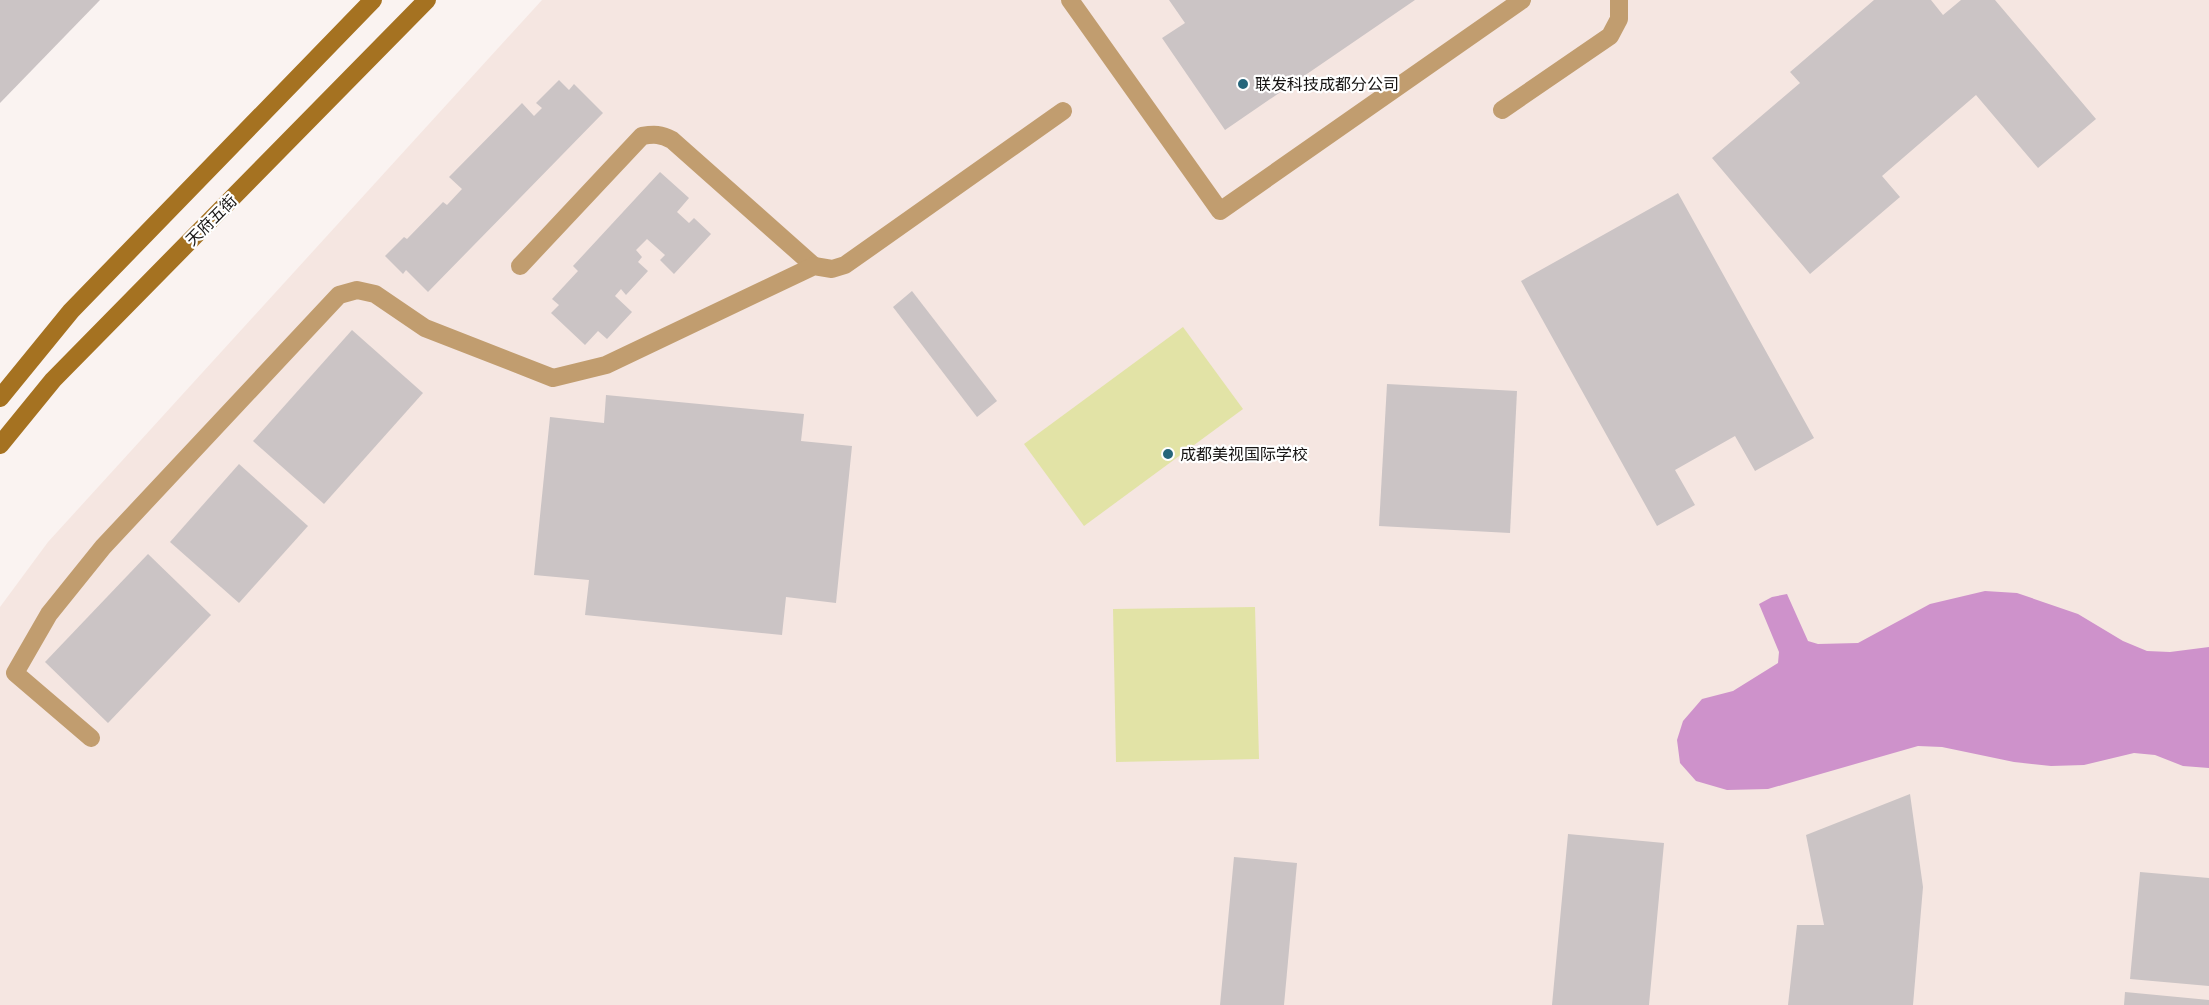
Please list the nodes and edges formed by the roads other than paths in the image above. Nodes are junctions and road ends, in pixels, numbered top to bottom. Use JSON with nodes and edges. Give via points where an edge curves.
{"nodes":[{"id":1,"x":373,"y":0,"type":"edge"},
{"id":2,"x":427,"y":0,"type":"edge"},
{"id":3,"x":1070,"y":0,"type":"edge"},
{"id":4,"x":1522,"y":0,"type":"edge"},
{"id":5,"x":1619,"y":0,"type":"edge"},
{"id":6,"x":1502,"y":110,"type":"dead end"},
{"id":7,"x":1063,"y":111,"type":"dead end"},
{"id":8,"x":520,"y":266,"type":"dead end"},
{"id":9,"x":814,"y":266,"type":"junction"},
{"id":10,"x":0,"y":398,"type":"edge"},
{"id":11,"x":0,"y":445,"type":"edge"},
{"id":12,"x":91,"y":738,"type":"dead end"}],
"edges":[{"from":1,"to":10,"type":"street","via":[[71,310]]},
{"from":2,"to":11,"type":"street","name":"天府五街","via":[[53,380]]},
{"from":3,"to":4,"type":"lane","via":[[1220,211]]},
{"from":5,"to":6,"type":"lane","via":[[1619,19],[1610,36]]},
{"from":7,"to":9,"type":"lane","via":[[845,265],[832,269]]},
{"from":8,"to":9,"type":"lane","via":[[642,136],[652,134],[672,140]]},
{"from":9,"to":12,"type":"lane","via":[[606,365],[553,378],[425,328],[375,294],[357,290],[339,295],[103,547],[49,614],[15,673]]}]}
